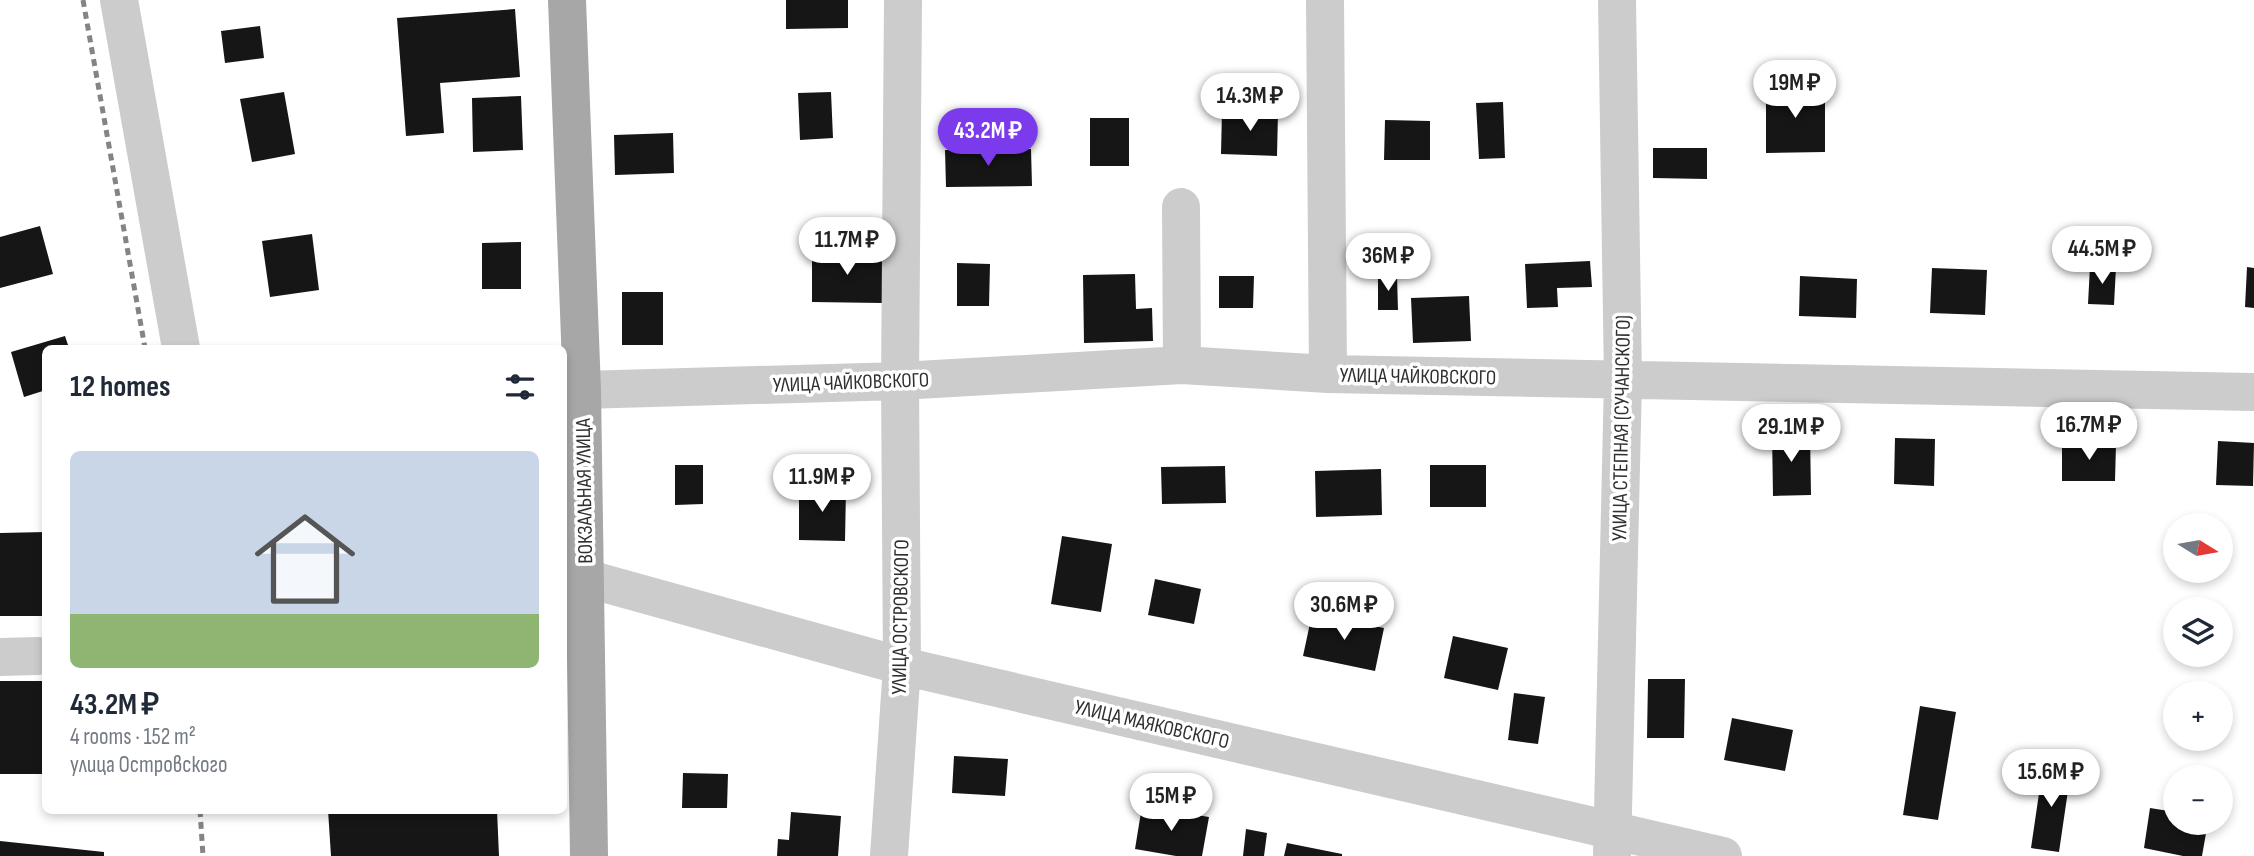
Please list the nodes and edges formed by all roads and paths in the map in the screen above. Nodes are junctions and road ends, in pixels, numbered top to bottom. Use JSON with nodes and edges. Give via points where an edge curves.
{"nodes":[{"id":1,"x":119,"y":0,"type":"edge"},
{"id":2,"x":567,"y":0,"type":"edge"},
{"id":3,"x":903,"y":0,"type":"edge"},
{"id":4,"x":1325,"y":0,"type":"edge"},
{"id":5,"x":1617,"y":0,"type":"edge"},
{"id":6,"x":1181,"y":207,"type":"dead end"},
{"id":7,"x":180,"y":345,"type":"edge"},
{"id":8,"x":1182,"y":365,"type":"junction"},
{"id":9,"x":1328,"y":374,"type":"junction"},
{"id":10,"x":1623,"y":380,"type":"junction"},
{"id":11,"x":900,"y":381,"type":"junction"},
{"id":12,"x":582,"y":390,"type":"junction"},
{"id":13,"x":2254,"y":392,"type":"edge"},
{"id":14,"x":574,"y":518,"type":"edge"},
{"id":15,"x":585,"y":578,"type":"junction"},
{"id":16,"x":38,"y":656,"type":"dead end"},
{"id":17,"x":0,"y":657,"type":"edge"},
{"id":18,"x":902,"y":666,"type":"junction"},
{"id":19,"x":1613,"y":843,"type":"edge"},
{"id":20,"x":589,"y":856,"type":"edge"},
{"id":21,"x":889,"y":856,"type":"edge"},
{"id":22,"x":1723,"y":856,"type":"edge"}],
"edges":[{"from":1,"to":7,"type":"street"},
{"from":2,"to":12,"type":"main road","name":"ВОКЗАЛЬНАЯ УЛИЦА"},
{"from":3,"to":11,"type":"street","name":"УЛИЦА ОСТРОВСКОГО"},
{"from":4,"to":9,"type":"street"},
{"from":5,"to":10,"type":"street","name":"УЛИЦА СТЕПНАЯ (СУЧАНСКОГО)"},
{"from":6,"to":8,"type":"street"},
{"from":8,"to":9,"type":"street","name":"УЛИЦА ЧАЙКОВСКОГО"},
{"from":8,"to":11,"type":"street","name":"УЛИЦА ЧАЙКОВСКОГО"},
{"from":9,"to":10,"type":"street","name":"УЛИЦА ЧАЙКОВСКОГО"},
{"from":10,"to":13,"type":"street","name":"УЛИЦА ЧАЙКОВСКОГО"},
{"from":10,"to":19,"type":"street","name":"УЛИЦА СТЕПНАЯ (СУЧАНСКОГО)"},
{"from":11,"to":12,"type":"street","name":"УЛИЦА ЧАЙКОВСКОГО"},
{"from":11,"to":18,"type":"street","name":"УЛИЦА ОСТРОВСКОГО"},
{"from":12,"to":14,"type":"main road","name":"ВОКЗАЛЬНАЯ УЛИЦА"},
{"from":14,"to":15,"type":"main road","name":"ВОКЗАЛЬНАЯ УЛИЦА"},
{"from":15,"to":18,"type":"street","name":"УЛИЦА МАЯКОВСКОГО"},
{"from":15,"to":20,"type":"main road","name":"ВОКЗАЛЬНАЯ УЛИЦА"},
{"from":16,"to":17,"type":"street"},
{"from":18,"to":19,"type":"street","name":"УЛИЦА МАЯКОВСКОГО"},
{"from":18,"to":21,"type":"street","name":"УЛИЦА ОСТРОВСКОГО"},
{"from":19,"to":22,"type":"street","name":"УЛИЦА МАЯКОВСКОГО"}]}
